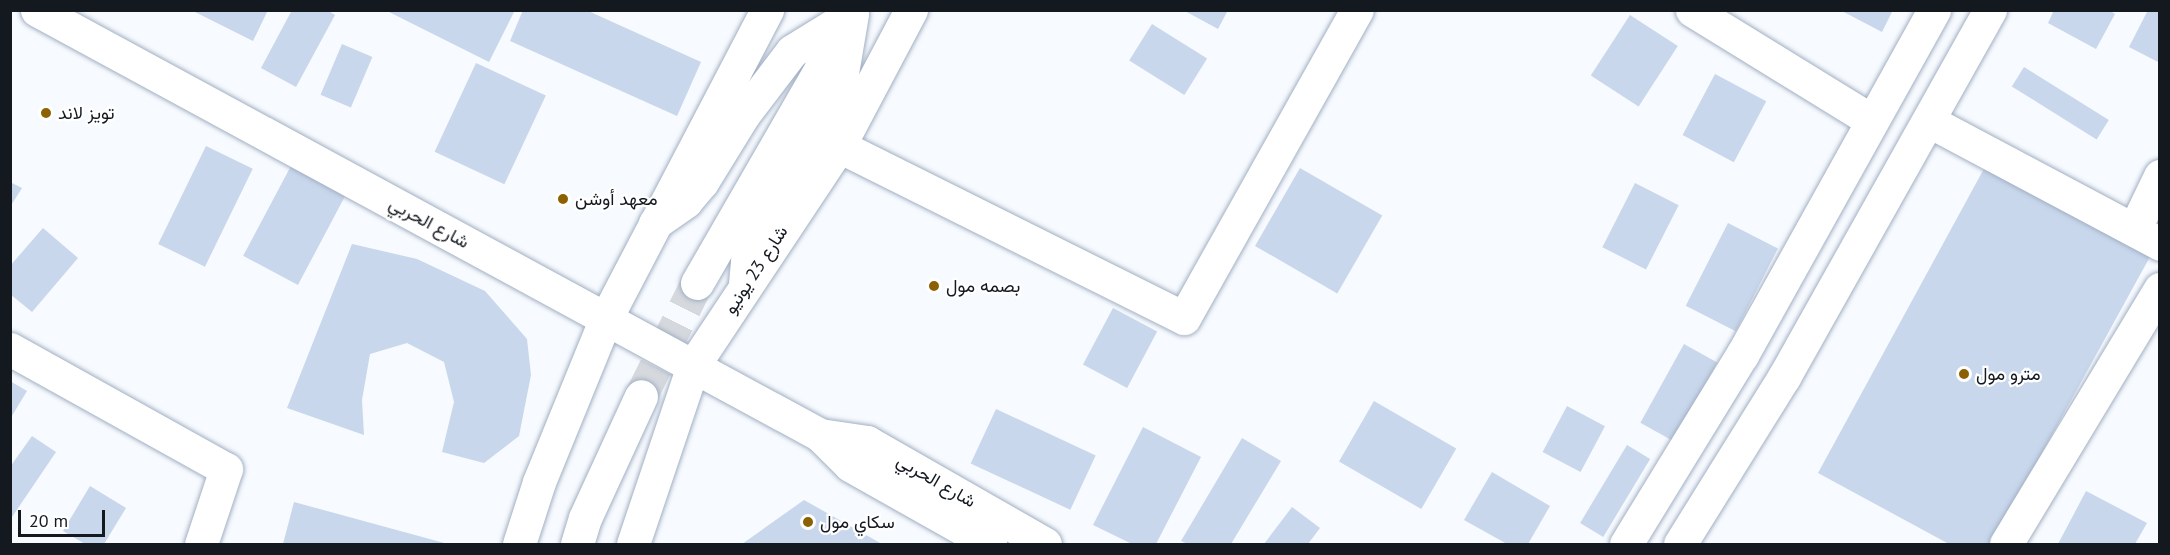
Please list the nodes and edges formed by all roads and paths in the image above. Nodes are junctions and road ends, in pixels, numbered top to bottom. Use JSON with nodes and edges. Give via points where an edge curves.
{"nodes":[{"id":1,"x":37,"y":10,"type":"edge"},
{"id":2,"x":767,"y":10,"type":"edge"},
{"id":3,"x":911,"y":10,"type":"edge"},
{"id":4,"x":1357,"y":10,"type":"edge"},
{"id":5,"x":1692,"y":10,"type":"edge"},
{"id":6,"x":1934,"y":10,"type":"edge"},
{"id":7,"x":1990,"y":10,"type":"edge"},
{"id":8,"x":853,"y":12,"type":"edge"},
{"id":9,"x":1871,"y":120,"type":"junction"},
{"id":10,"x":1929,"y":121,"type":"junction"},
{"id":11,"x":839,"y":146,"type":"junction"},
{"id":12,"x":2160,"y":177,"type":"edge"},
{"id":13,"x":655,"y":223,"type":"junction"},
{"id":14,"x":2147,"y":236,"type":"edge"},
{"id":15,"x":697,"y":283,"type":"tunnel mouth"},
{"id":16,"x":745,"y":288,"type":"junction"},
{"id":17,"x":2160,"y":290,"type":"edge"},
{"id":18,"x":606,"y":318,"type":"junction"},
{"id":19,"x":10,"y":349,"type":"edge"},
{"id":20,"x":1742,"y":355,"type":"junction"},
{"id":21,"x":693,"y":366,"type":"junction"},
{"id":22,"x":1784,"y":377,"type":"junction"},
{"id":23,"x":641,"y":396,"type":"tunnel mouth"},
{"id":24,"x":820,"y":435,"type":"junction"},
{"id":25,"x":539,"y":482,"type":"junction"},
{"id":26,"x":637,"y":531,"type":"edge"},
{"id":27,"x":201,"y":544,"type":"edge"},
{"id":28,"x":519,"y":544,"type":"edge"},
{"id":29,"x":542,"y":544,"type":"edge"},
{"id":30,"x":577,"y":544,"type":"edge"},
{"id":31,"x":613,"y":544,"type":"edge"},
{"id":32,"x":990,"y":544,"type":"edge"},
{"id":33,"x":1045,"y":544,"type":"edge"},
{"id":34,"x":1626,"y":544,"type":"edge"},
{"id":35,"x":1680,"y":544,"type":"edge"},
{"id":36,"x":2006,"y":544,"type":"edge"}],
"edges":[{"from":1,"to":18,"type":"street","name":"شارع الحربي"},
{"from":2,"to":13,"type":"street"},
{"from":3,"to":11,"type":"street","name":"شارع 23 يونيو"},
{"from":4,"to":11,"type":"street","via":[[1184,318]]},
{"from":5,"to":9,"type":"street"},
{"from":6,"to":9,"type":"street"},
{"from":7,"to":10,"type":"street"},
{"from":8,"to":13,"type":"street","via":[[792,51],[744,114],[702,182],[686,201]]},
{"from":8,"to":15,"type":"street"},
{"from":8,"to":16,"type":"street","via":[[840,85],[749,239]]},
{"from":9,"to":20,"type":"street"},
{"from":10,"to":14,"type":"street"},
{"from":10,"to":22,"type":"street"},
{"from":11,"to":16,"type":"street","name":"شارع 23 يونيو"},
{"from":12,"to":14,"type":"street"},
{"from":13,"to":18,"type":"street"},
{"from":16,"to":21,"type":"street","name":"شارع 23 يونيو"},
{"from":17,"to":36,"type":"street"},
{"from":18,"to":21,"type":"street","name":"شارع الحربي"},
{"from":18,"to":25,"type":"street"},
{"from":19,"to":27,"type":"street","via":[[226,469]]},
{"from":20,"to":22,"type":"street"},
{"from":20,"to":34,"type":"street"},
{"from":21,"to":24,"type":"street","name":"شارع الحربي"},
{"from":21,"to":26,"type":"street","name":"شارع 23 يونيو"},
{"from":22,"to":35,"type":"street"},
{"from":23,"to":30,"type":"street"},
{"from":24,"to":32,"type":"street","name":"شارع الحربي","via":[[850,465]]},
{"from":24,"to":33,"type":"street","name":"شارع الحربي","via":[[867,442]]},
{"from":25,"to":28,"type":"street"},
{"from":25,"to":29,"type":"street","via":[[546,512]]},
{"from":26,"to":31,"type":"street"}]}
